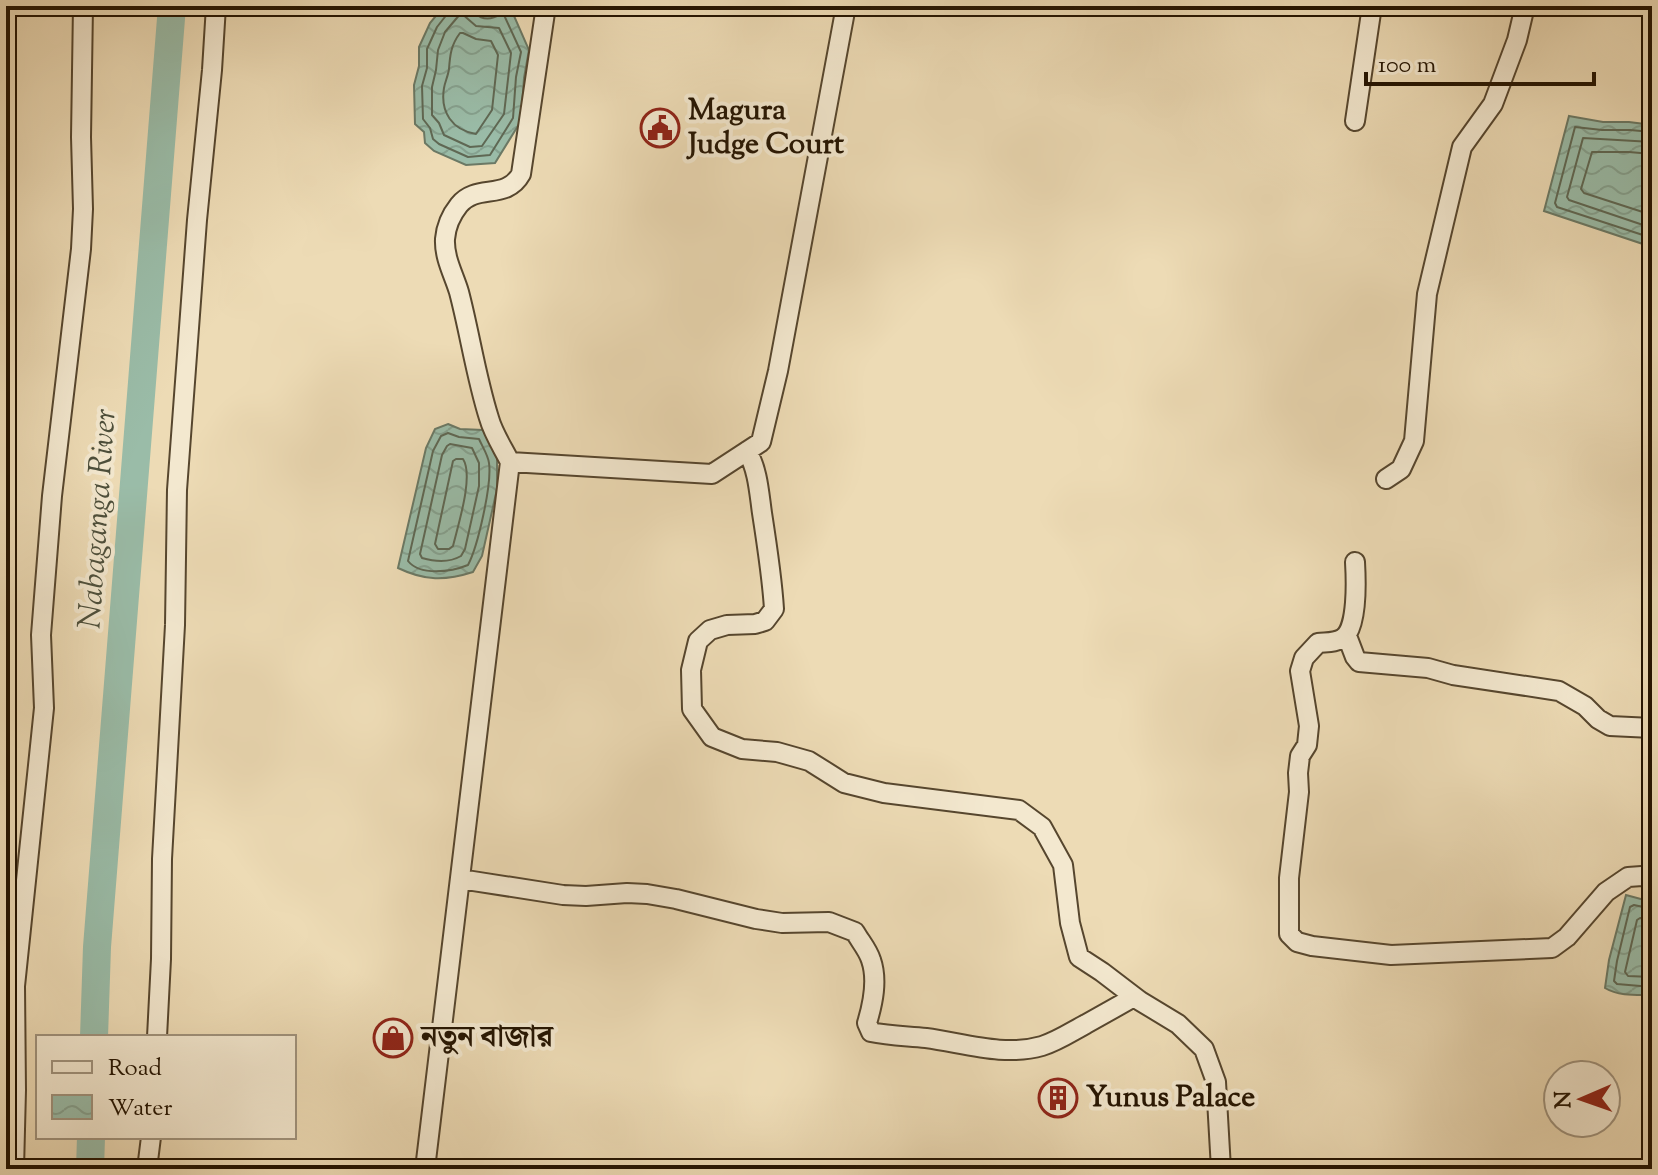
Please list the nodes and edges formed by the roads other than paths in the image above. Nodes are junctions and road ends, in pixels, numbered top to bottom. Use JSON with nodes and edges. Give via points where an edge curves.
{"nodes":[{"id":1,"x":83,"y":6,"type":"edge"},
{"id":2,"x":216,"y":6,"type":"edge"},
{"id":3,"x":546,"y":6,"type":"edge"},
{"id":4,"x":846,"y":6,"type":"edge"},
{"id":5,"x":1372,"y":6,"type":"edge"},
{"id":6,"x":1525,"y":6,"type":"edge"},
{"id":7,"x":1355,"y":121,"type":"dead end"},
{"id":8,"x":747,"y":451,"type":"junction"},
{"id":9,"x":510,"y":462,"type":"junction"},
{"id":10,"x":1386,"y":479,"type":"dead end"},
{"id":11,"x":1355,"y":562,"type":"dead end"},
{"id":12,"x":1347,"y":636,"type":"junction"},
{"id":13,"x":1652,"y":728,"type":"edge"},
{"id":14,"x":460,"y":879,"type":"junction"},
{"id":15,"x":1652,"y":879,"type":"edge"},
{"id":16,"x":12,"y":942,"type":"edge"},
{"id":17,"x":1134,"y":997,"type":"junction"},
{"id":18,"x":157,"y":1035,"type":"edge"},
{"id":19,"x":151,"y":1139,"type":"edge"},
{"id":20,"x":14,"y":1169,"type":"edge"},
{"id":21,"x":147,"y":1169,"type":"edge"},
{"id":22,"x":425,"y":1169,"type":"edge"},
{"id":23,"x":1221,"y":1169,"type":"edge"}],
"edges":[{"from":1,"to":16,"type":"street","via":[[81,249],[52,496],[41,635],[44,708]]},
{"from":2,"to":18,"type":"street","via":[[177,490]]},
{"from":3,"to":9,"type":"street","via":[[521,174],[506,189],[476,193],[461,203],[449,220],[445,240],[489,421]]},
{"from":4,"to":8,"type":"street","via":[[778,371],[761,442]]},
{"from":5,"to":7,"type":"street"},
{"from":6,"to":10,"type":"street","via":[[1493,104],[1462,147],[1427,294],[1414,441],[1401,469]]},
{"from":8,"to":9,"type":"street","via":[[712,474]]},
{"from":8,"to":17,"type":"street","via":[[757,479],[774,609],[765,621],[710,630],[698,641],[691,670],[692,709],[712,737],[742,749],[809,761],[844,783],[1019,810],[1042,827],[1063,865],[1079,957]]},
{"from":9,"to":14,"type":"street"},
{"from":11,"to":12,"type":"street","via":[[1354,610]]},
{"from":12,"to":13,"type":"street","via":[[1359,662],[1559,691],[1610,726]]},
{"from":12,"to":15,"type":"street","via":[[1318,643],[1300,671],[1309,726],[1300,756],[1289,878],[1289,934],[1297,942],[1391,955],[1552,948],[1617,884],[1628,877]]},
{"from":14,"to":17,"type":"street","via":[[563,895],[647,894],[756,919],[829,922],[855,932],[871,959],[875,977],[867,1023],[871,1032],[891,1036],[1019,1050],[1069,1035]]},
{"from":14,"to":22,"type":"street"},
{"from":16,"to":20,"type":"street"},
{"from":17,"to":23,"type":"street","via":[[1178,1024],[1204,1049],[1216,1082]]},
{"from":19,"to":21,"type":"street"}]}
